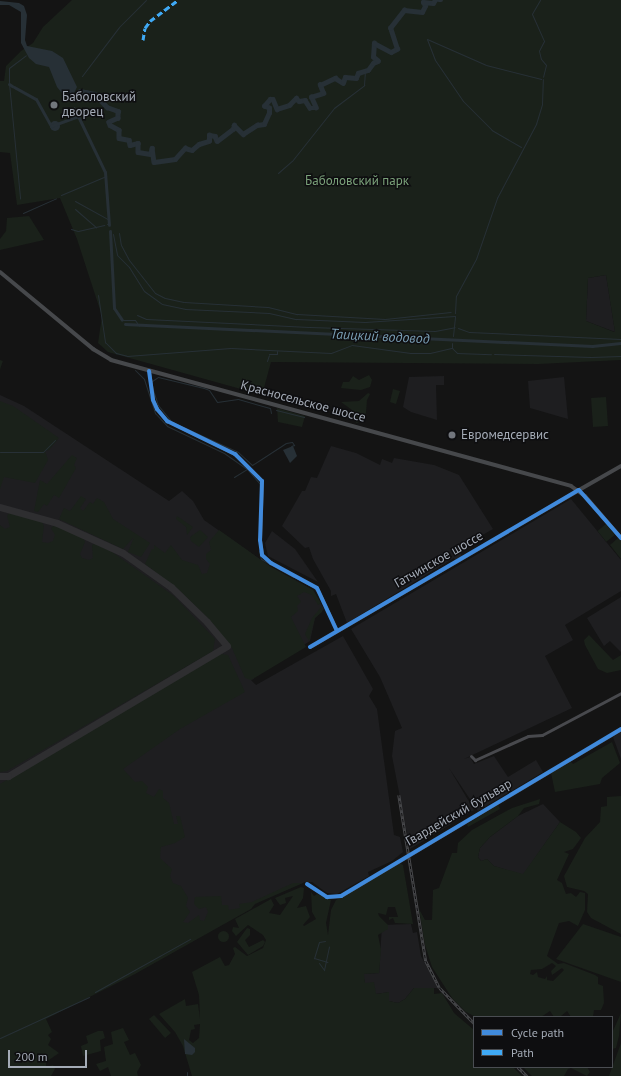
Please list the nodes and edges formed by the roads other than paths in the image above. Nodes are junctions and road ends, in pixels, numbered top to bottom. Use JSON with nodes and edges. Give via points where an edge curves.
{"nodes":[{"id":1,"x":0,"y":272,"type":"edge"},
{"id":2,"x":148,"y":370,"type":"junction"},
{"id":3,"x":621,"y":466,"type":"edge"},
{"id":4,"x":579,"y":490,"type":"junction"},
{"id":5,"x":621,"y":538,"type":"edge"},
{"id":6,"x":337,"y":631,"type":"junction"},
{"id":7,"x":310,"y":647,"type":"dead end"},
{"id":8,"x":621,"y":693,"type":"edge"},
{"id":9,"x":621,"y":729,"type":"edge"},
{"id":10,"x":471,"y":756,"type":"dead end"},
{"id":11,"x":307,"y":884,"type":"dead end"}],
"edges":[{"from":1,"to":2,"type":"main road","name":"Красносельское шоссе","via":[[99,354]]},
{"from":2,"to":4,"type":"main road","name":"Красносельское шоссе","via":[[562,483]]},
{"from":2,"to":6,"type":"street","via":[[153,400],[167,421],[235,454],[262,481],[262,555],[271,563],[316,588]]},
{"from":3,"to":4,"type":"main road"},
{"from":4,"to":5,"type":"main road"},
{"from":4,"to":6,"type":"street","name":"Гатчинское шоссе"},
{"from":6,"to":7,"type":"street","name":"Гатчинское шоссе"},
{"from":8,"to":10,"type":"street","via":[[542,735],[528,736],[475,760]]},
{"from":9,"to":11,"type":"street","name":"Гвардейский бульвар","via":[[341,896],[327,897]]}]}
